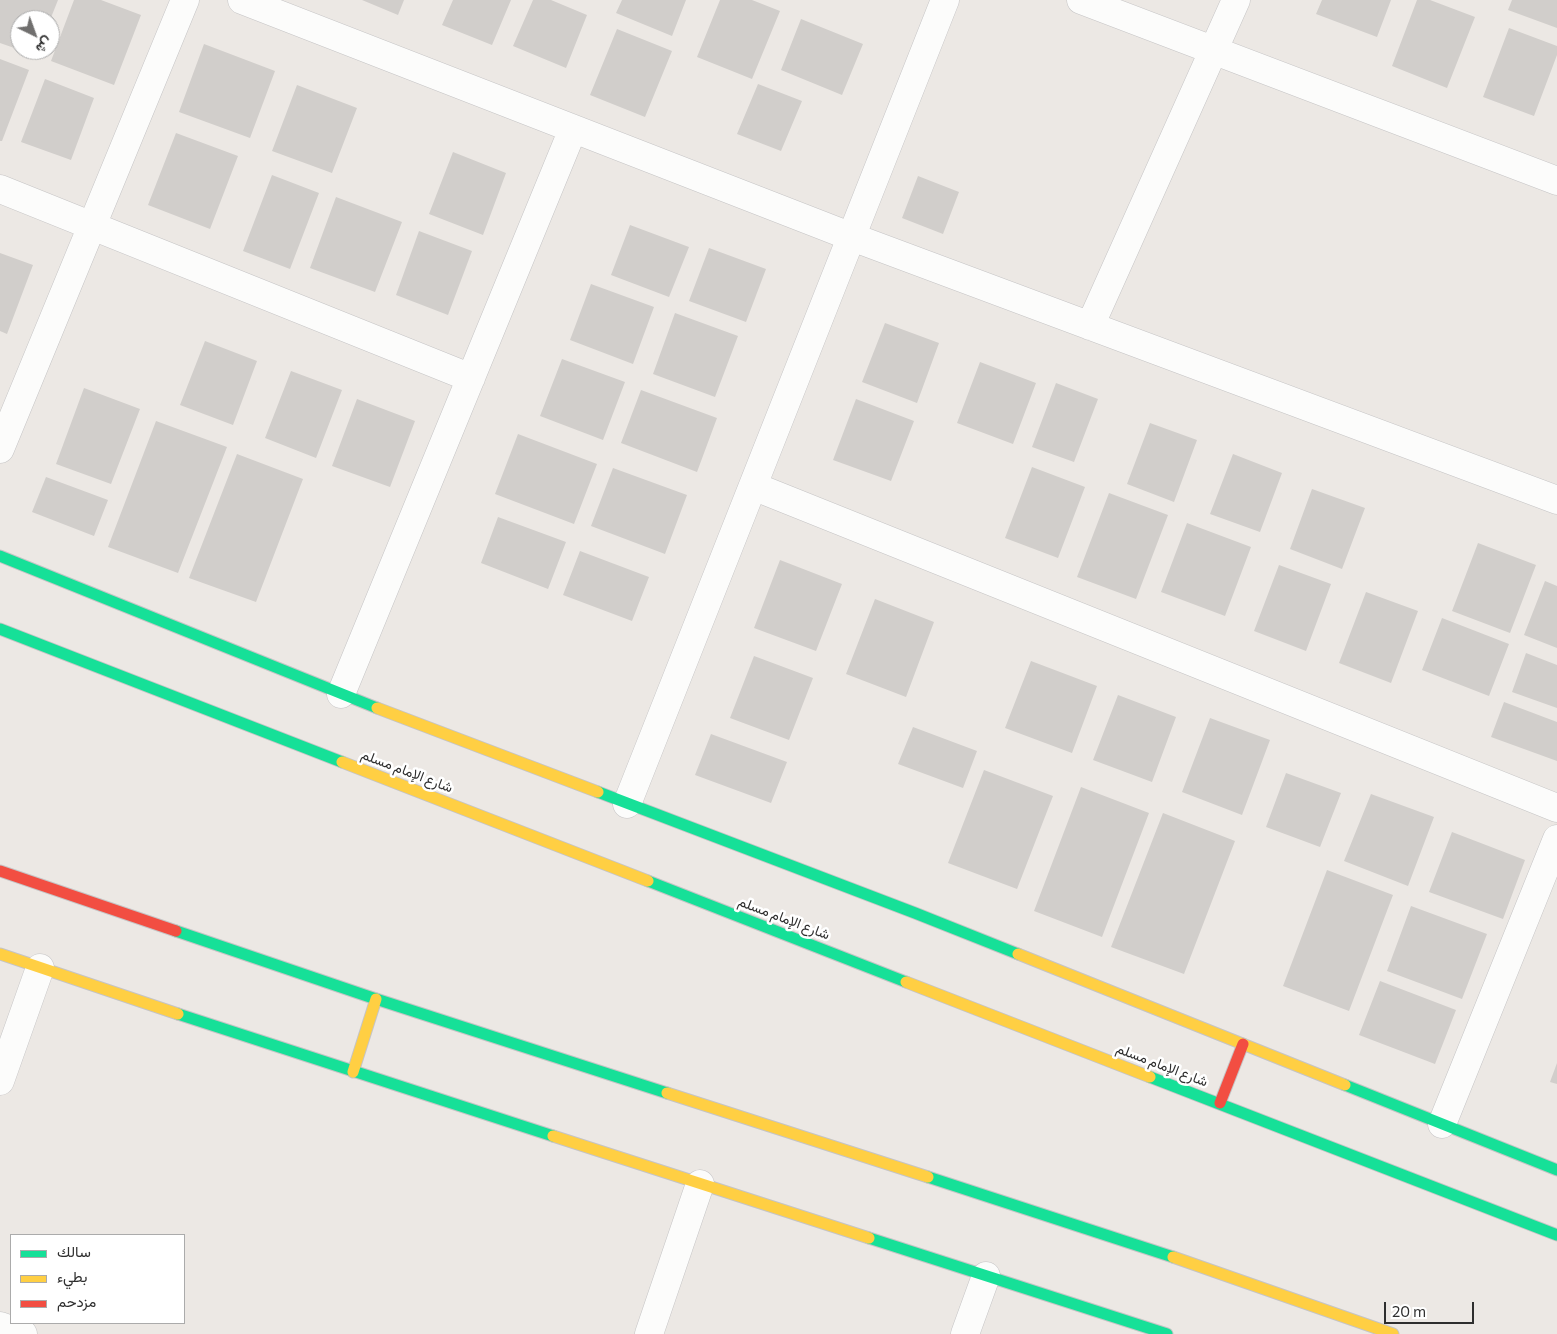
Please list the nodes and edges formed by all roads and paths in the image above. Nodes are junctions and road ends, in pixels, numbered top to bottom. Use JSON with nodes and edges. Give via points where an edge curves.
{"nodes":[{"id":1,"x":185,"y":0,"type":"edge"},
{"id":2,"x":242,"y":0,"type":"edge"},
{"id":3,"x":1082,"y":0,"type":"edge"},
{"id":4,"x":1236,"y":0,"type":"edge"},
{"id":5,"x":943,"y":1,"type":"edge"},
{"id":6,"x":1214,"y":50,"type":"junction"},
{"id":7,"x":573,"y":129,"type":"junction"},
{"id":8,"x":1557,"y":181,"type":"edge"},
{"id":9,"x":0,"y":189,"type":"edge"},
{"id":10,"x":92,"y":225,"type":"junction"},
{"id":11,"x":852,"y":237,"type":"junction"},
{"id":12,"x":1090,"y":326,"type":"junction"},
{"id":13,"x":471,"y":378,"type":"junction"},
{"id":14,"x":0,"y":449,"type":"edge"},
{"id":15,"x":753,"y":486,"type":"junction"},
{"id":16,"x":1557,"y":500,"type":"edge"},
{"id":17,"x":0,"y":556,"type":"edge"},
{"id":18,"x":0,"y":629,"type":"edge"},
{"id":19,"x":341,"y":694,"type":"junction"},
{"id":20,"x":627,"y":804,"type":"junction"},
{"id":21,"x":1557,"y":808,"type":"edge"},
{"id":22,"x":1557,"y":839,"type":"edge"},
{"id":23,"x":0,"y":871,"type":"edge"},
{"id":24,"x":0,"y":954,"type":"edge"},
{"id":25,"x":40,"y":968,"type":"junction"},
{"id":26,"x":376,"y":999,"type":"junction"},
{"id":27,"x":1243,"y":1044,"type":"junction"},
{"id":28,"x":352,"y":1072,"type":"junction"},
{"id":29,"x":0,"y":1081,"type":"edge"},
{"id":30,"x":1220,"y":1103,"type":"junction"},
{"id":31,"x":1442,"y":1124,"type":"junction"},
{"id":32,"x":1557,"y":1170,"type":"edge"},
{"id":33,"x":700,"y":1184,"type":"junction"},
{"id":34,"x":1557,"y":1235,"type":"edge"},
{"id":35,"x":986,"y":1276,"type":"junction"},
{"id":36,"x":0,"y":1326,"type":"edge"},
{"id":37,"x":23,"y":1334,"type":"edge"},
{"id":38,"x":649,"y":1334,"type":"edge"},
{"id":39,"x":965,"y":1334,"type":"edge"},
{"id":40,"x":1167,"y":1334,"type":"edge"},
{"id":41,"x":1394,"y":1334,"type":"edge"}],
"edges":[{"from":1,"to":10,"type":"street"},
{"from":2,"to":7,"type":"street"},
{"from":3,"to":6,"type":"street"},
{"from":4,"to":6,"type":"street"},
{"from":5,"to":11,"type":"street"},
{"from":6,"to":8,"type":"street"},
{"from":6,"to":12,"type":"street"},
{"from":7,"to":11,"type":"street"},
{"from":7,"to":13,"type":"street"},
{"from":9,"to":10,"type":"street"},
{"from":10,"to":13,"type":"street"},
{"from":10,"to":14,"type":"street"},
{"from":11,"to":12,"type":"street"},
{"from":11,"to":15,"type":"street"},
{"from":12,"to":16,"type":"street"},
{"from":13,"to":19,"type":"street"},
{"from":15,"to":20,"type":"street"},
{"from":15,"to":21,"type":"street"},
{"from":17,"to":19,"type":"main road"},
{"from":18,"to":30,"type":"main road","name":"شارع الإمام مسلم"},
{"from":19,"to":20,"type":"main road"},
{"from":20,"to":27,"type":"main road","via":[[915,913]]},
{"from":22,"to":31,"type":"street"},
{"from":23,"to":26,"type":"main road"},
{"from":24,"to":25,"type":"main road"},
{"from":25,"to":28,"type":"main road"},
{"from":25,"to":29,"type":"street"},
{"from":26,"to":28,"type":"main road"},
{"from":26,"to":41,"type":"main road","via":[[1120,1238]]},
{"from":27,"to":30,"type":"main road"},
{"from":27,"to":31,"type":"main road"},
{"from":28,"to":33,"type":"main road"},
{"from":30,"to":34,"type":"main road","name":"شارع الإمام مسلم"},
{"from":31,"to":32,"type":"main road"},
{"from":33,"to":35,"type":"main road"},
{"from":33,"to":38,"type":"street"},
{"from":35,"to":39,"type":"street"},
{"from":35,"to":40,"type":"main road"},
{"from":36,"to":37,"type":"street"}]}
